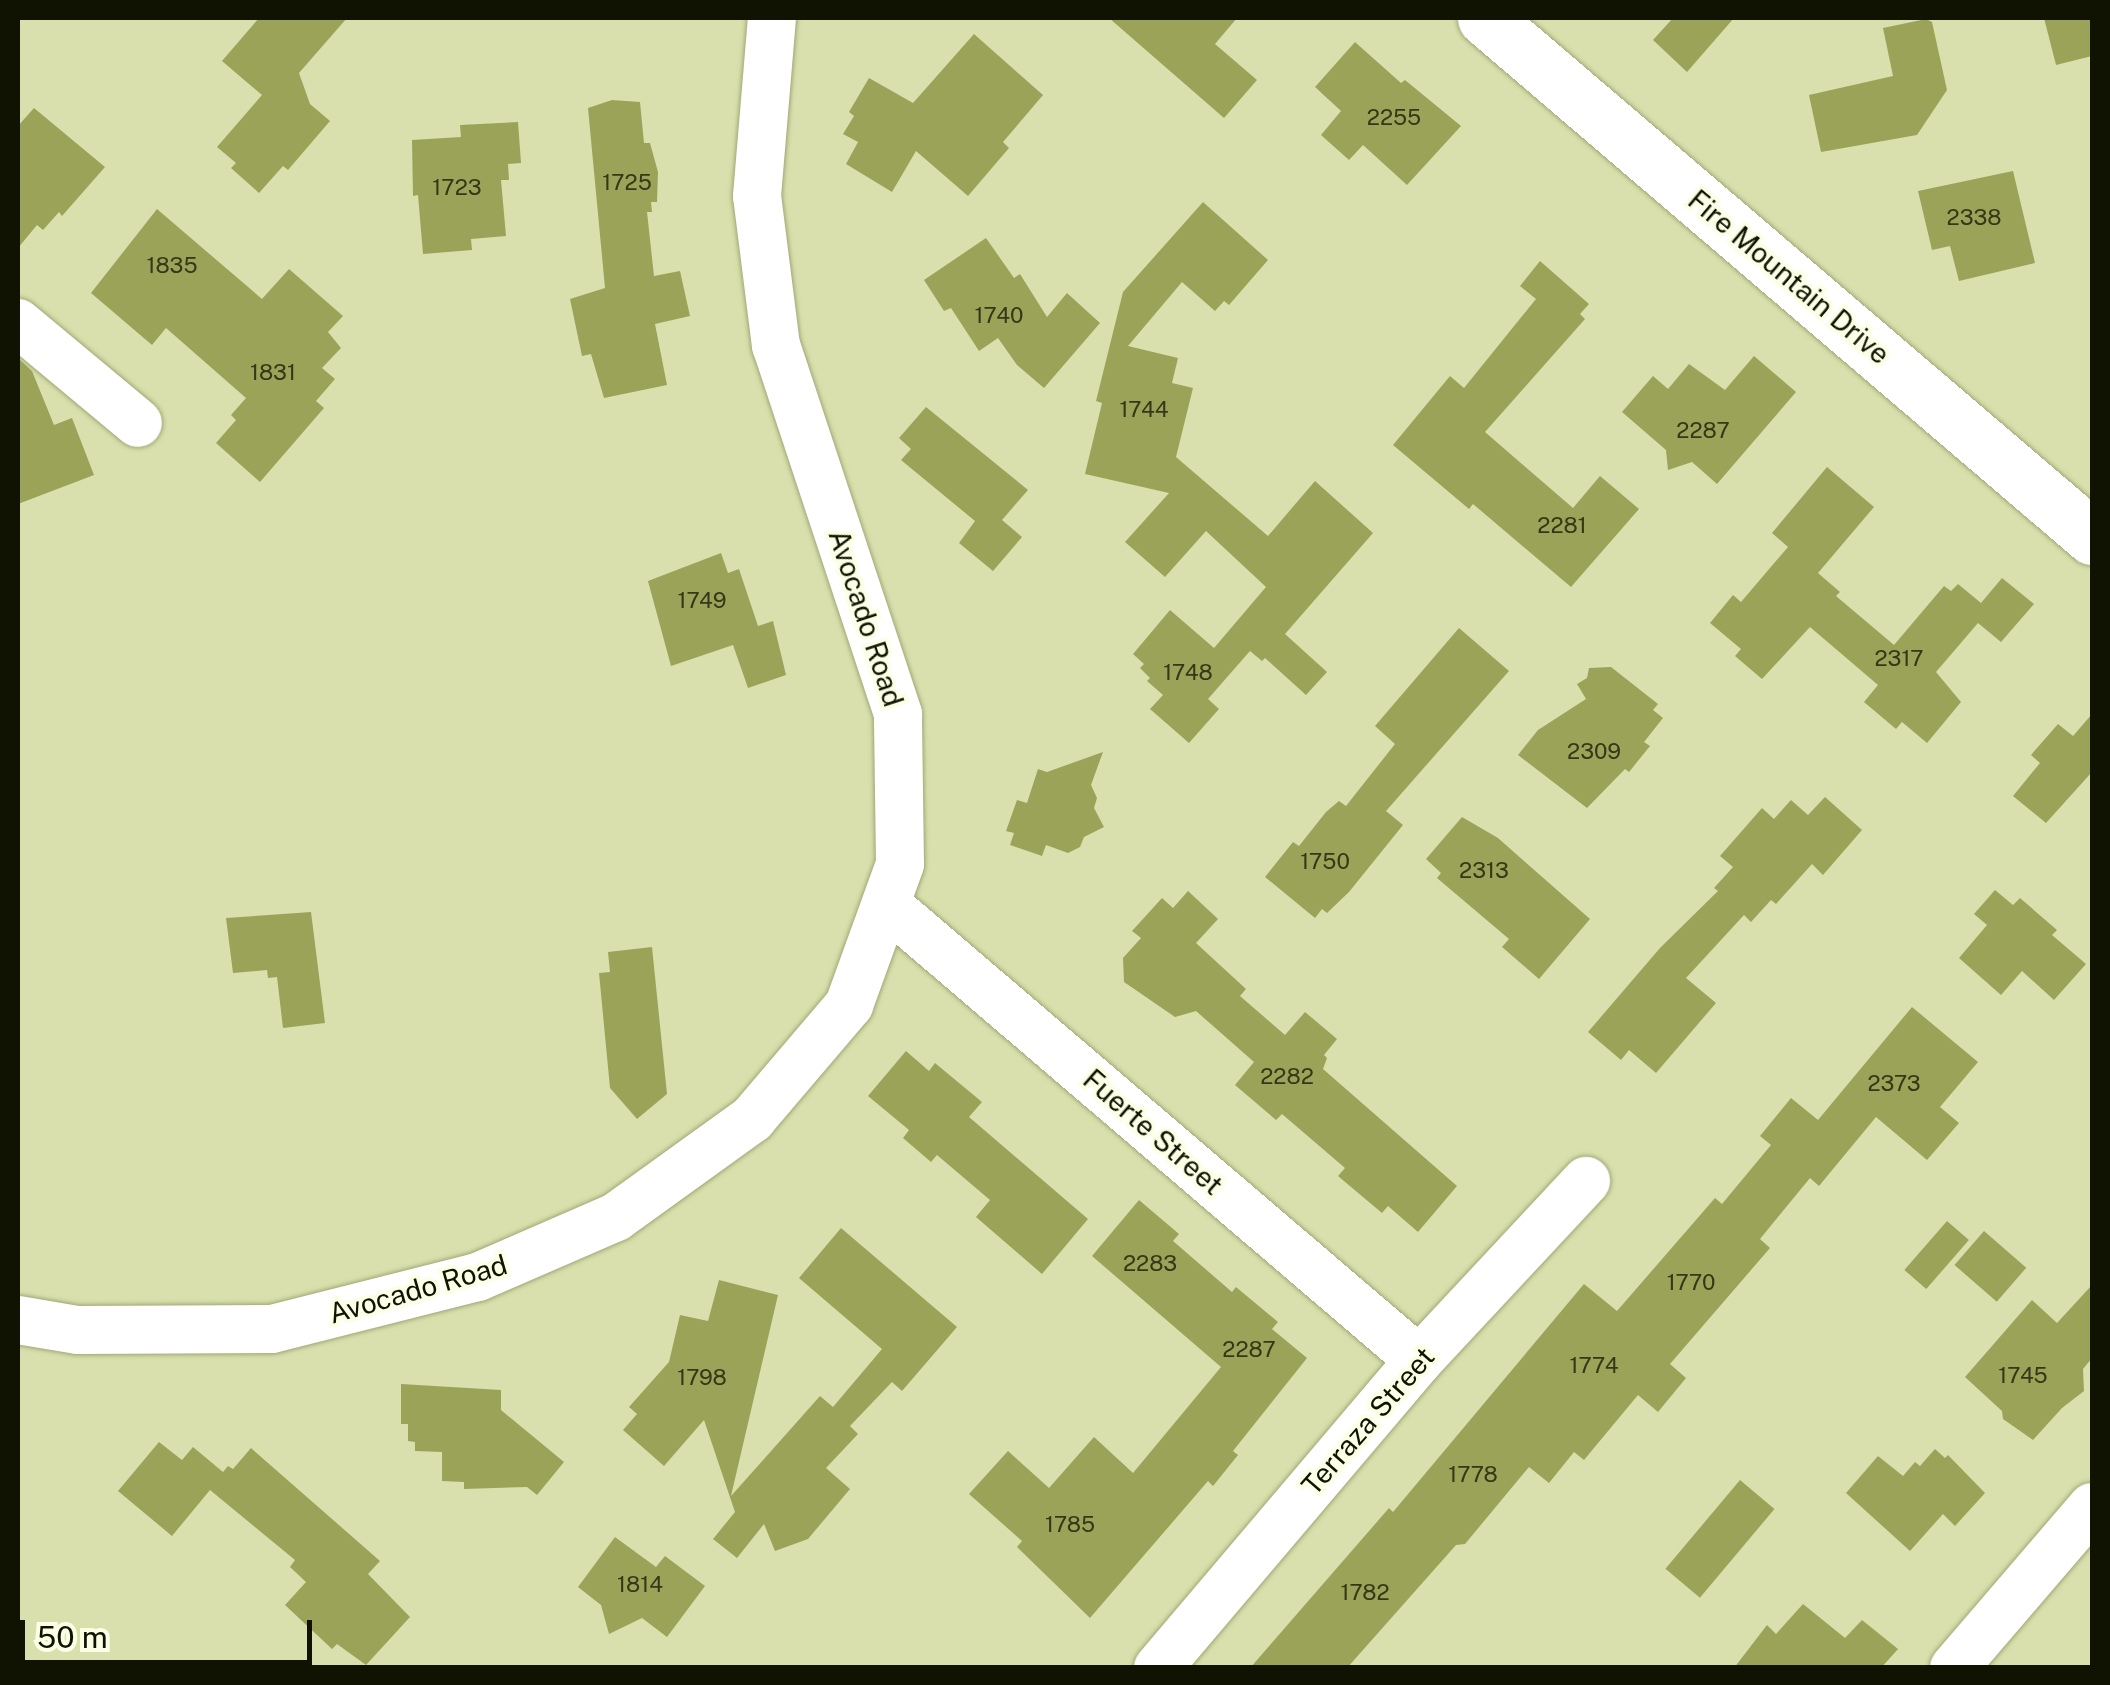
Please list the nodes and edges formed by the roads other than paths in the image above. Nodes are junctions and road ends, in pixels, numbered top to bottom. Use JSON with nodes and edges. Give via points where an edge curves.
{"nodes":[{"id":1,"x":772,"y":18,"type":"edge"},
{"id":2,"x":1484,"y":18,"type":"edge"},
{"id":3,"x":18,"y":323,"type":"edge"},
{"id":4,"x":138,"y":423,"type":"dead end"},
{"id":5,"x":2092,"y":538,"type":"edge"},
{"id":6,"x":887,"y":905,"type":"junction"},
{"id":7,"x":1586,"y":1181,"type":"dead end"},
{"id":8,"x":18,"y":1320,"type":"edge"},
{"id":9,"x":1419,"y":1360,"type":"junction"},
{"id":10,"x":2092,"y":1507,"type":"edge"},
{"id":11,"x":1158,"y":1668,"type":"edge"},
{"id":12,"x":1954,"y":1668,"type":"edge"}],
"edges":[{"from":1,"to":6,"type":"street","name":"Avocado Road","via":[[756,196],[776,346],[898,714],[900,864]]},
{"from":2,"to":5,"type":"main road","name":"Fire Mountain Drive"},
{"from":3,"to":4,"type":"street"},
{"from":6,"to":8,"type":"street","name":"Avocado Road","via":[[848,1004],[752,1119],[616,1217],[478,1277],[272,1329],[78,1330]]},
{"from":6,"to":9,"type":"street","name":"Fuerte Street"},
{"from":7,"to":9,"type":"street","name":"Terraza Street"},
{"from":9,"to":11,"type":"street","name":"Terraza Street"},
{"from":10,"to":12,"type":"street"}]}
